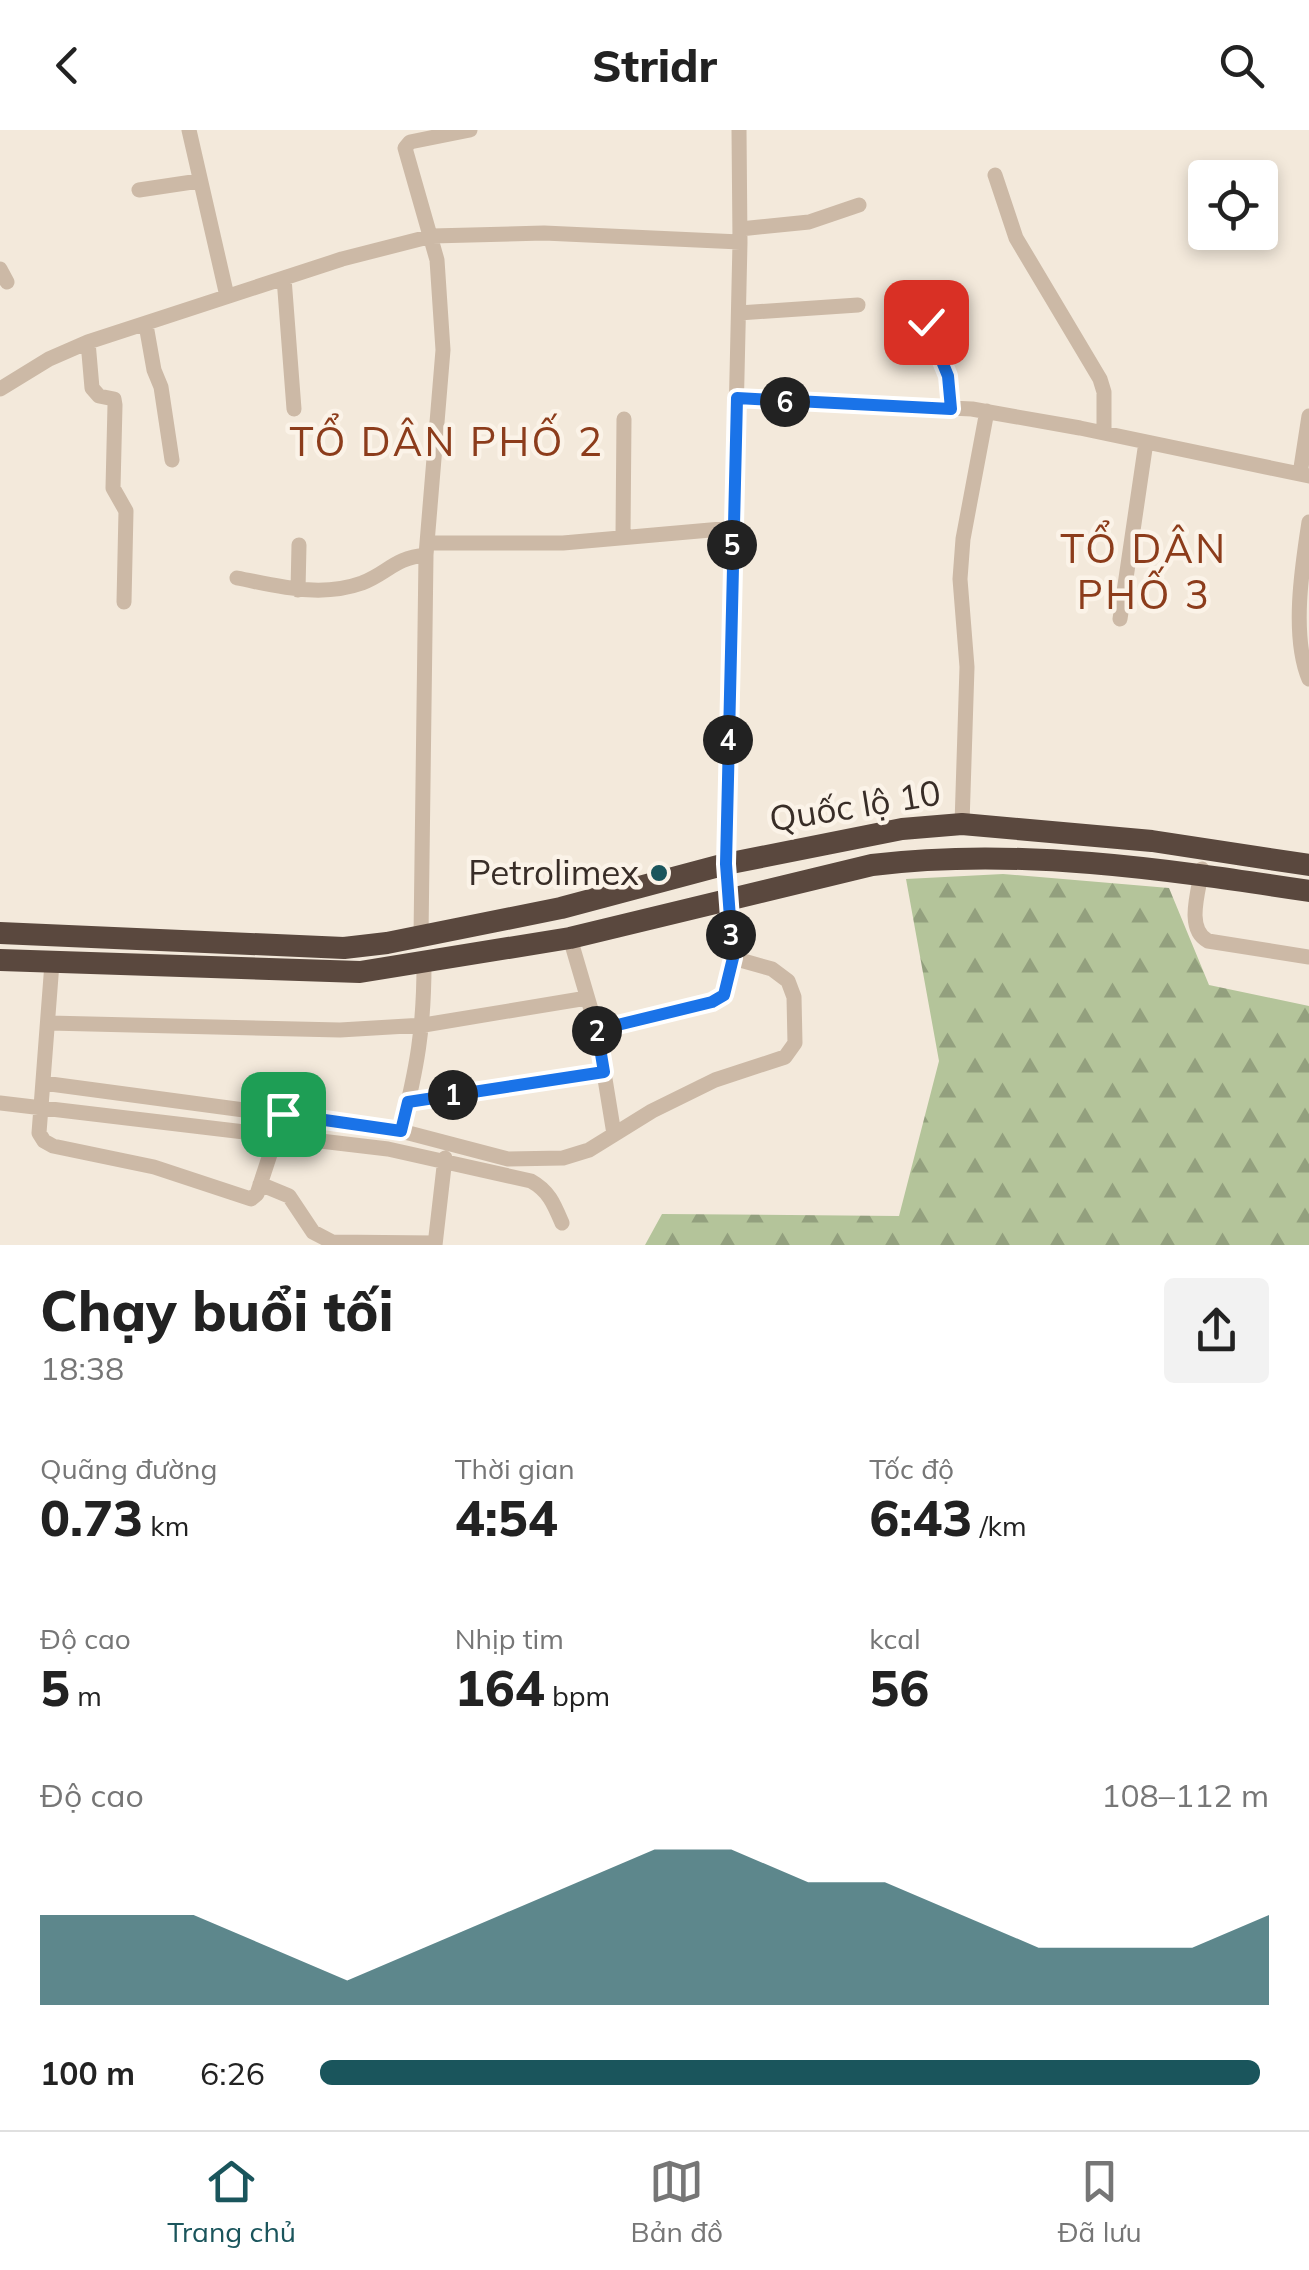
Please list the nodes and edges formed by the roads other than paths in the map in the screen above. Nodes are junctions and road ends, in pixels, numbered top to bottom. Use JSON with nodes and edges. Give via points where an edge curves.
{"nodes":[{"id":1,"x":190,"y":130,"type":"edge"},
{"id":2,"x":470,"y":130,"type":"edge"},
{"id":3,"x":739,"y":130,"type":"edge"},
{"id":4,"x":995,"y":174,"type":"dead end"},
{"id":5,"x":199,"y":181,"type":"junction"},
{"id":6,"x":138,"y":190,"type":"dead end"},
{"id":7,"x":859,"y":205,"type":"dead end"},
{"id":8,"x":432,"y":236,"type":"junction"},
{"id":9,"x":740,"y":236,"type":"junction"},
{"id":10,"x":284,"y":278,"type":"junction"},
{"id":11,"x":227,"y":296,"type":"junction"},
{"id":12,"x":858,"y":305,"type":"dead end"},
{"id":13,"x":739,"y":314,"type":"junction"},
{"id":14,"x":926,"y":322,"type":"dead end"},
{"id":15,"x":146,"y":325,"type":"junction"},
{"id":16,"x":88,"y":342,"type":"junction"},
{"id":17,"x":0,"y":388,"type":"edge"},
{"id":18,"x":737,"y":398,"type":"junction"},
{"id":19,"x":294,"y":409,"type":"dead end"},
{"id":20,"x":951,"y":409,"type":"junction"},
{"id":21,"x":987,"y":411,"type":"junction"},
{"id":22,"x":1309,"y":416,"type":"edge"},
{"id":23,"x":624,"y":419,"type":"dead end"},
{"id":24,"x":1104,"y":433,"type":"junction"},
{"id":25,"x":1146,"y":442,"type":"junction"},
{"id":26,"x":172,"y":460,"type":"dead end"},
{"id":27,"x":1304,"y":475,"type":"edge"},
{"id":28,"x":1309,"y":522,"type":"edge"},
{"id":29,"x":733,"y":528,"type":"junction"},
{"id":30,"x":623,"y":535,"type":"junction"},
{"id":31,"x":299,"y":545,"type":"dead end"},
{"id":32,"x":428,"y":549,"type":"junction"},
{"id":33,"x":237,"y":578,"type":"dead end"},
{"id":34,"x":298,"y":590,"type":"junction"},
{"id":35,"x":124,"y":602,"type":"dead end"},
{"id":36,"x":1120,"y":618,"type":"dead end"},
{"id":37,"x":1309,"y":679,"type":"edge"},
{"id":38,"x":962,"y":824,"type":"junction"},
{"id":39,"x":1205,"y":850,"type":"junction"},
{"id":40,"x":726,"y":864,"type":"junction"},
{"id":41,"x":1309,"y":865,"type":"edge"},
{"id":42,"x":1202,"y":875,"type":"junction"},
{"id":43,"x":1309,"y":891,"type":"edge"},
{"id":44,"x":729,"y":898,"type":"junction"},
{"id":45,"x":0,"y":933,"type":"edge"},
{"id":46,"x":421,"y":936,"type":"junction"},
{"id":47,"x":570,"y":938,"type":"junction"},
{"id":48,"x":1309,"y":957,"type":"edge"},
{"id":49,"x":733,"y":958,"type":"junction"},
{"id":50,"x":0,"y":960,"type":"edge"},
{"id":51,"x":52,"y":963,"type":"junction"},
{"id":52,"x":424,"y":964,"type":"junction"},
{"id":53,"x":587,"y":998,"type":"junction"},
{"id":54,"x":50,"y":1023,"type":"junction"},
{"id":55,"x":424,"y":1025,"type":"junction"},
{"id":56,"x":597,"y":1030,"type":"junction"},
{"id":57,"x":604,"y":1072,"type":"junction"},
{"id":58,"x":41,"y":1095,"type":"junction"},
{"id":59,"x":0,"y":1102,"type":"edge"},
{"id":60,"x":408,"y":1102,"type":"junction"},
{"id":61,"x":280,"y":1126,"type":"junction"},
{"id":62,"x":401,"y":1131,"type":"junction"},
{"id":63,"x":614,"y":1134,"type":"junction"},
{"id":64,"x":356,"y":1135,"type":"junction"},
{"id":65,"x":446,"y":1153,"type":"junction"},
{"id":66,"x":260,"y":1184,"type":"junction"},
{"id":67,"x":562,"y":1223,"type":"dead end"},
{"id":68,"x":435,"y":1244,"type":"edge"}],
"edges":[{"from":1,"to":5,"type":"street"},
{"from":2,"to":8,"type":"street","via":[[406,144]]},
{"from":3,"to":9,"type":"street"},
{"from":4,"to":24,"type":"street","via":[[1016,238],[1100,379]]},
{"from":5,"to":6,"type":"street"},
{"from":5,"to":11,"type":"street"},
{"from":7,"to":9,"type":"street"},
{"from":8,"to":9,"type":"street"},
{"from":8,"to":10,"type":"street"},
{"from":8,"to":32,"type":"street","via":[[443,350]]},
{"from":9,"to":13,"type":"street"},
{"from":10,"to":11,"type":"street"},
{"from":10,"to":19,"type":"street"},
{"from":11,"to":15,"type":"street"},
{"from":12,"to":13,"type":"street"},
{"from":13,"to":18,"type":"street"},
{"from":14,"to":20,"type":"street","via":[[948,376]]},
{"from":15,"to":16,"type":"street"},
{"from":15,"to":26,"type":"street"},
{"from":16,"to":17,"type":"street"},
{"from":16,"to":35,"type":"street","via":[[92,388],[115,405],[113,488],[126,511]]},
{"from":18,"to":20,"type":"street"},
{"from":18,"to":29,"type":"street"},
{"from":20,"to":21,"type":"street"},
{"from":21,"to":24,"type":"street"},
{"from":21,"to":38,"type":"street","via":[[961,566],[968,667]]},
{"from":22,"to":27,"type":"street"},
{"from":23,"to":30,"type":"street"},
{"from":24,"to":25,"type":"street"},
{"from":25,"to":27,"type":"street"},
{"from":25,"to":36,"type":"street"},
{"from":28,"to":37,"type":"street","via":[[1301,607]]},
{"from":29,"to":30,"type":"street"},
{"from":29,"to":40,"type":"street"},
{"from":30,"to":32,"type":"street"},
{"from":31,"to":34,"type":"street"},
{"from":32,"to":34,"type":"street","via":[[358,584]]},
{"from":32,"to":46,"type":"street"},
{"from":33,"to":34,"type":"street"},
{"from":38,"to":39,"type":"highway","name":"Quốc lộ 10"},
{"from":38,"to":40,"type":"highway","name":"Quốc lộ 10","via":[[857,836]]},
{"from":39,"to":41,"type":"highway","name":"Quốc lộ 10"},
{"from":39,"to":42,"type":"street"},
{"from":40,"to":44,"type":"street"},
{"from":40,"to":46,"type":"highway","name":"Quốc lộ 10"},
{"from":42,"to":43,"type":"highway","name":"Quốc lộ 10"},
{"from":42,"to":44,"type":"highway","name":"Quốc lộ 10","via":[[1039,859],[918,859]]},
{"from":42,"to":48,"type":"street","via":[[1195,927],[1200,936]]},
{"from":44,"to":47,"type":"highway","name":"Quốc lộ 10"},
{"from":44,"to":49,"type":"street"},
{"from":45,"to":46,"type":"highway","name":"Quốc lộ 10","via":[[344,948]]},
{"from":47,"to":52,"type":"highway","name":"Quốc lộ 10"},
{"from":47,"to":53,"type":"street"},
{"from":49,"to":56,"type":"street","via":[[724,995],[712,1002]]},
{"from":49,"to":63,"type":"street","via":[[788,981],[796,1043],[785,1057],[714,1080]]},
{"from":50,"to":51,"type":"highway","name":"Quốc lộ 10"},
{"from":51,"to":52,"type":"highway","name":"Quốc lộ 10","via":[[360,972]]},
{"from":51,"to":54,"type":"street"},
{"from":52,"to":55,"type":"street"},
{"from":53,"to":55,"type":"street"},
{"from":53,"to":56,"type":"street"},
{"from":54,"to":55,"type":"street","via":[[340,1030]]},
{"from":54,"to":58,"type":"street"},
{"from":55,"to":60,"type":"street"},
{"from":56,"to":57,"type":"street"},
{"from":57,"to":60,"type":"street"},
{"from":57,"to":63,"type":"street"},
{"from":58,"to":59,"type":"street"},
{"from":58,"to":61,"type":"street"},
{"from":58,"to":61,"type":"street"},
{"from":58,"to":66,"type":"street","via":[[40,1133],[52,1146],[154,1166],[243,1198],[251,1199]]},
{"from":60,"to":62,"type":"street"},
{"from":61,"to":64,"type":"street"},
{"from":61,"to":64,"type":"street"},
{"from":61,"to":66,"type":"street"},
{"from":62,"to":64,"type":"street"},
{"from":62,"to":65,"type":"street"},
{"from":63,"to":65,"type":"street","via":[[563,1158]]},
{"from":64,"to":65,"type":"street","via":[[388,1149]]},
{"from":65,"to":67,"type":"street","via":[[543,1188]]},
{"from":65,"to":68,"type":"street"},
{"from":66,"to":68,"type":"street","via":[[289,1196],[313,1232],[332,1242]]}]}
